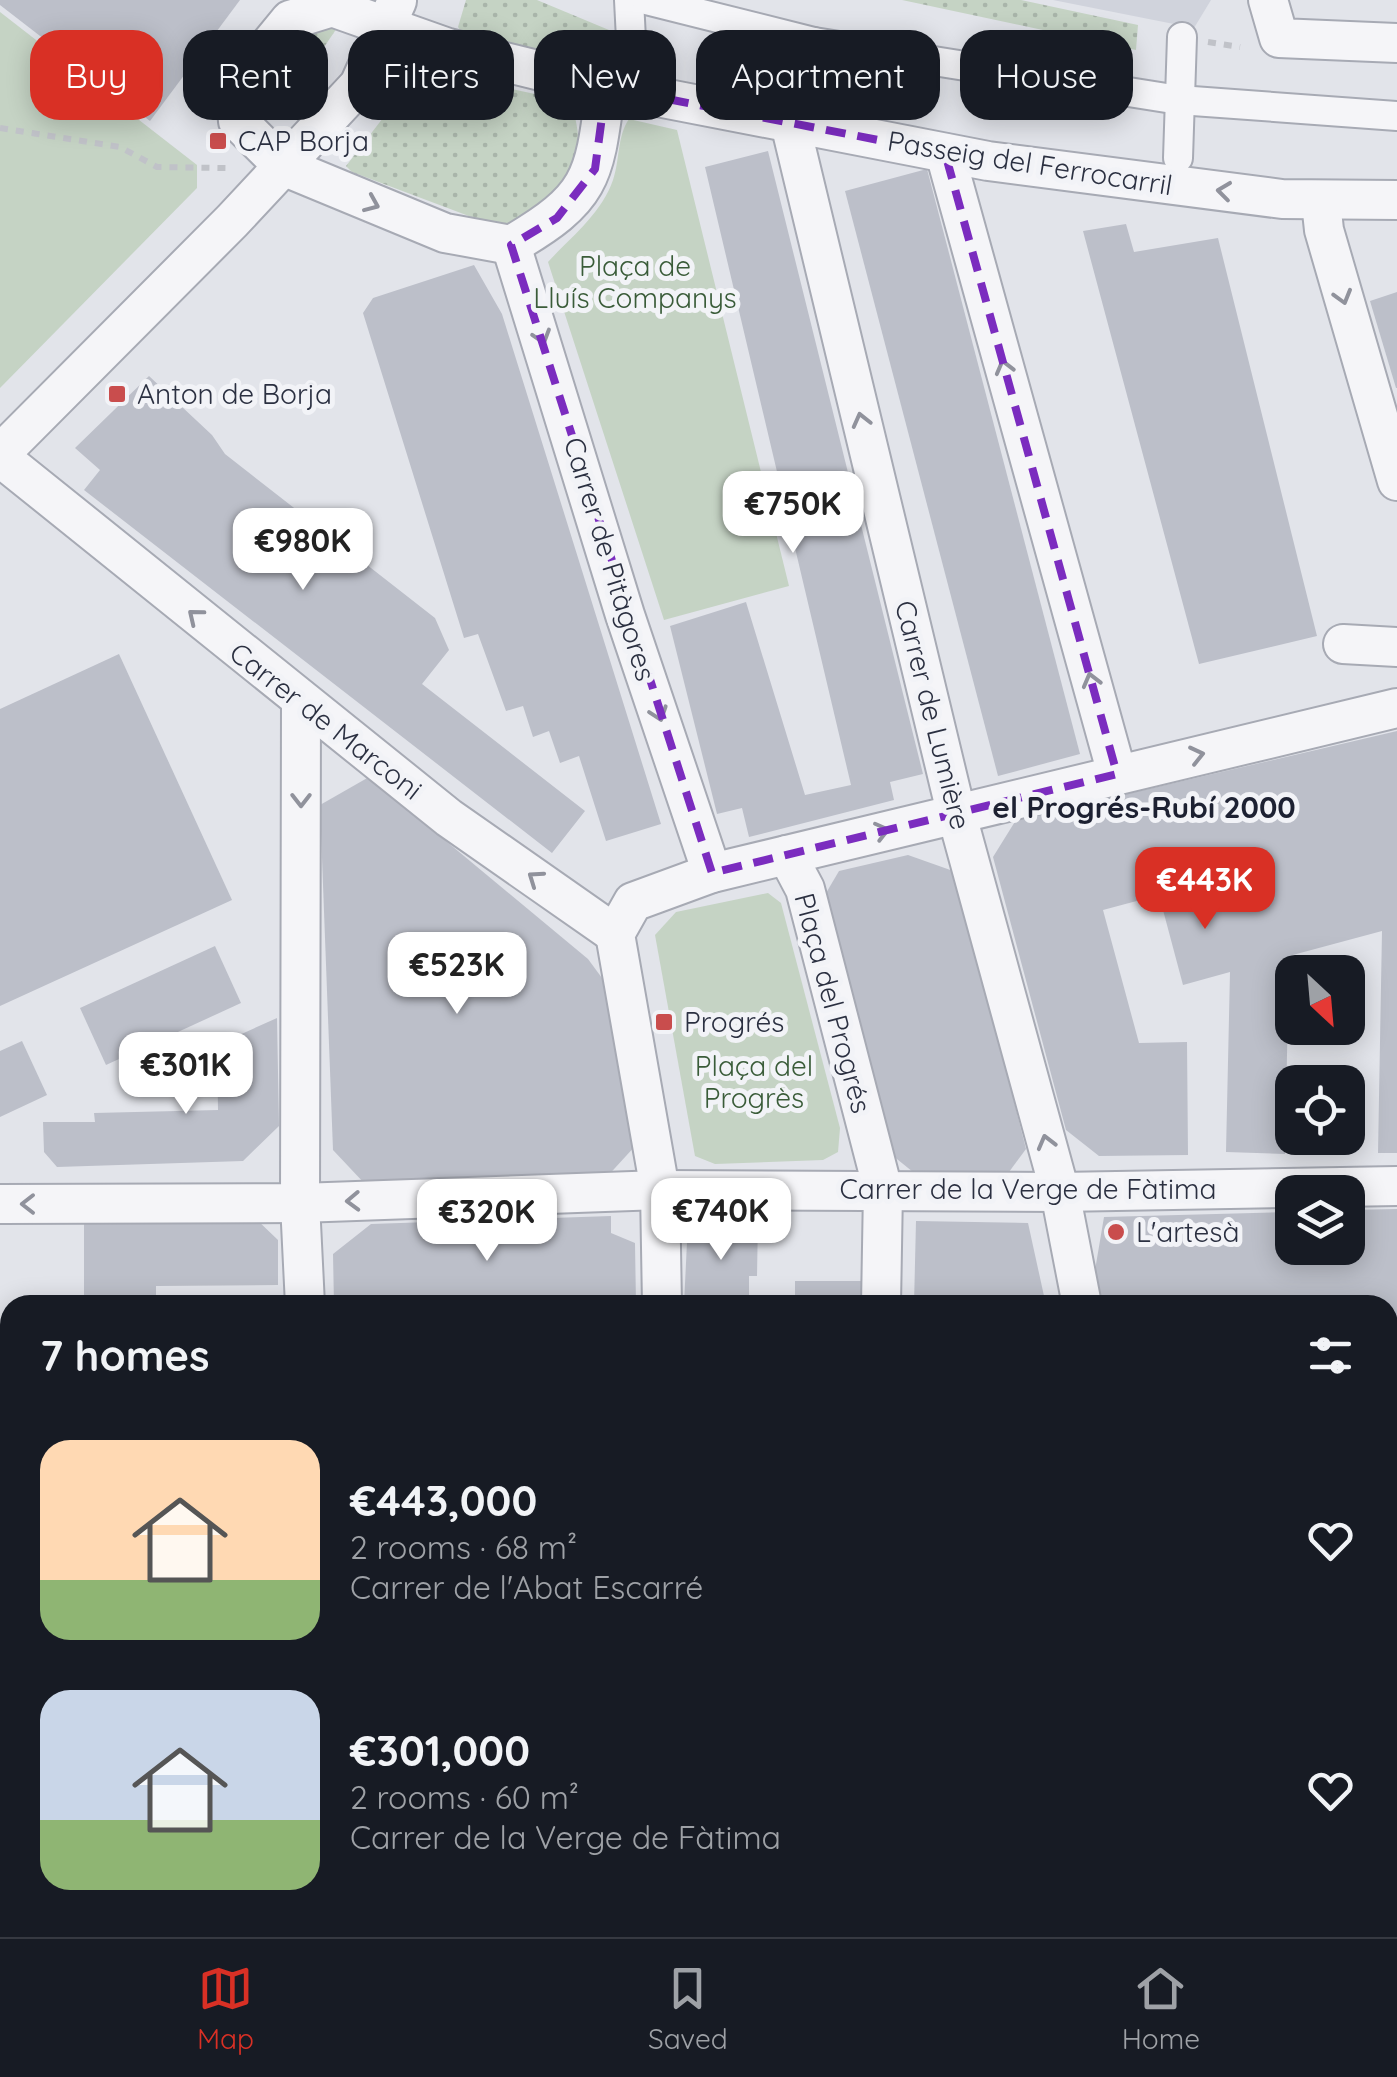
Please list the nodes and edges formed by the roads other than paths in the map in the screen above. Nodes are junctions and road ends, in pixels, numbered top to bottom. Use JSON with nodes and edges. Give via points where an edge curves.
{"nodes":[{"id":1,"x":629,"y":0,"type":"edge"},
{"id":2,"x":646,"y":0,"type":"edge"},
{"id":3,"x":1268,"y":0,"type":"edge"},
{"id":4,"x":394,"y":12,"type":"edge"},
{"id":5,"x":631,"y":30,"type":"edge"},
{"id":6,"x":766,"y":30,"type":"edge"},
{"id":7,"x":1182,"y":37,"type":"dead end"},
{"id":8,"x":1397,"y":43,"type":"edge"},
{"id":9,"x":940,"y":62,"type":"edge"},
{"id":10,"x":534,"y":69,"type":"edge"},
{"id":11,"x":676,"y":100,"type":"edge"},
{"id":12,"x":1179,"y":100,"type":"junction"},
{"id":13,"x":1397,"y":116,"type":"edge"},
{"id":14,"x":601,"y":120,"type":"edge"},
{"id":15,"x":790,"y":123,"type":"junction"},
{"id":16,"x":945,"y":153,"type":"junction"},
{"id":17,"x":1178,"y":158,"type":"dead end"},
{"id":18,"x":283,"y":166,"type":"junction"},
{"id":19,"x":1397,"y":200,"type":"edge"},
{"id":20,"x":1321,"y":202,"type":"junction"},
{"id":21,"x":511,"y":244,"type":"junction"},
{"id":22,"x":0,"y":456,"type":"edge"},
{"id":23,"x":1397,"y":481,"type":"edge"},
{"id":24,"x":1343,"y":644,"type":"dead end"},
{"id":25,"x":1397,"y":647,"type":"edge"},
{"id":26,"x":301,"y":702,"type":"junction"},
{"id":27,"x":1397,"y":708,"type":"edge"},
{"id":28,"x":1117,"y":774,"type":"junction"},
{"id":29,"x":956,"y":812,"type":"junction"},
{"id":30,"x":787,"y":855,"type":"junction"},
{"id":31,"x":712,"y":873,"type":"junction"},
{"id":32,"x":615,"y":934,"type":"junction"},
{"id":33,"x":1397,"y":1186,"type":"edge"},
{"id":34,"x":660,"y":1190,"type":"junction"},
{"id":35,"x":883,"y":1190,"type":"junction"},
{"id":36,"x":1060,"y":1192,"type":"junction"},
{"id":37,"x":300,"y":1202,"type":"junction"},
{"id":38,"x":0,"y":1204,"type":"edge"},
{"id":39,"x":305,"y":1295,"type":"edge"},
{"id":40,"x":662,"y":1295,"type":"edge"},
{"id":41,"x":881,"y":1295,"type":"edge"},
{"id":42,"x":1080,"y":1295,"type":"edge"}],
"edges":[{"from":1,"to":5,"type":"street"},
{"from":2,"to":6,"type":"street"},
{"from":3,"to":8,"type":"street","via":[[1279,38]]},
{"from":4,"to":10,"type":"street","name":"Passeig del Ferrocarril","via":[[448,48]]},
{"from":4,"to":18,"type":"street","via":[[359,85]]},
{"from":4,"to":18,"type":"street","name":"Passeig del Ferrocarril","via":[[332,7],[290,20],[244,76],[238,121]]},
{"from":7,"to":12,"type":"street","name":"Passeig del Ferrocarril"},
{"from":9,"to":12,"type":"street"},
{"from":11,"to":15,"type":"street","name":"Passeig del Ferrocarril"},
{"from":12,"to":13,"type":"street"},
{"from":12,"to":17,"type":"street","name":"Passeig del Ferrocarril"},
{"from":14,"to":21,"type":"street","via":[[595,169],[557,218]]},
{"from":15,"to":16,"type":"street","name":"Passeig del Ferrocarril"},
{"from":29,"to":15,"type":"street","name":"Carrer de Lumière","one_way":true},
{"from":20,"to":16,"type":"street","name":"Passeig del Ferrocarril","one_way":true},
{"from":28,"to":16,"type":"street","one_way":true},
{"from":18,"to":21,"type":"street","one_way":true,"via":[[445,233]]},
{"from":18,"to":22,"type":"street"},
{"from":19,"to":20,"type":"street","name":"Passeig del Ferrocarril"},
{"from":20,"to":23,"type":"street","one_way":true},
{"from":21,"to":31,"type":"street","name":"Carrer de Pitàgores","one_way":true},
{"from":26,"to":22,"type":"street","name":"Carrer de Marconi","one_way":true},
{"from":24,"to":25,"type":"street"},
{"from":32,"to":26,"type":"street","name":"Carrer de Marconi","one_way":true,"via":[[449,818]]},
{"from":26,"to":37,"type":"street","one_way":true},
{"from":28,"to":27,"type":"street","one_way":true},
{"from":28,"to":29,"type":"street"},
{"from":30,"to":29,"type":"street","one_way":true},
{"from":36,"to":29,"type":"street","name":"Carrer de Lumière","one_way":true},
{"from":30,"to":31,"type":"street"},
{"from":30,"to":35,"type":"street","name":"Plaça del Progrés","via":[[805,889]]},
{"from":31,"to":32,"type":"street","via":[[633,902]]},
{"from":32,"to":34,"type":"street"},
{"from":33,"to":36,"type":"street","name":"Carrer de la Verge de Fàtima"},
{"from":34,"to":35,"type":"street","name":"Carrer de la Verge de Fàtima"},
{"from":34,"to":37,"type":"street","name":"Carrer de la Verge de Fàtima","one_way":true},
{"from":34,"to":40,"type":"street"},
{"from":35,"to":36,"type":"street","name":"Carrer de la Verge de Fàtima"},
{"from":35,"to":41,"type":"street","name":"Plaça del Progrés"},
{"from":36,"to":42,"type":"street","name":"Carrer de Lumière"},
{"from":37,"to":38,"type":"street","name":"Carrer de la Verge de Fàtima","one_way":true},
{"from":37,"to":39,"type":"street"}]}
